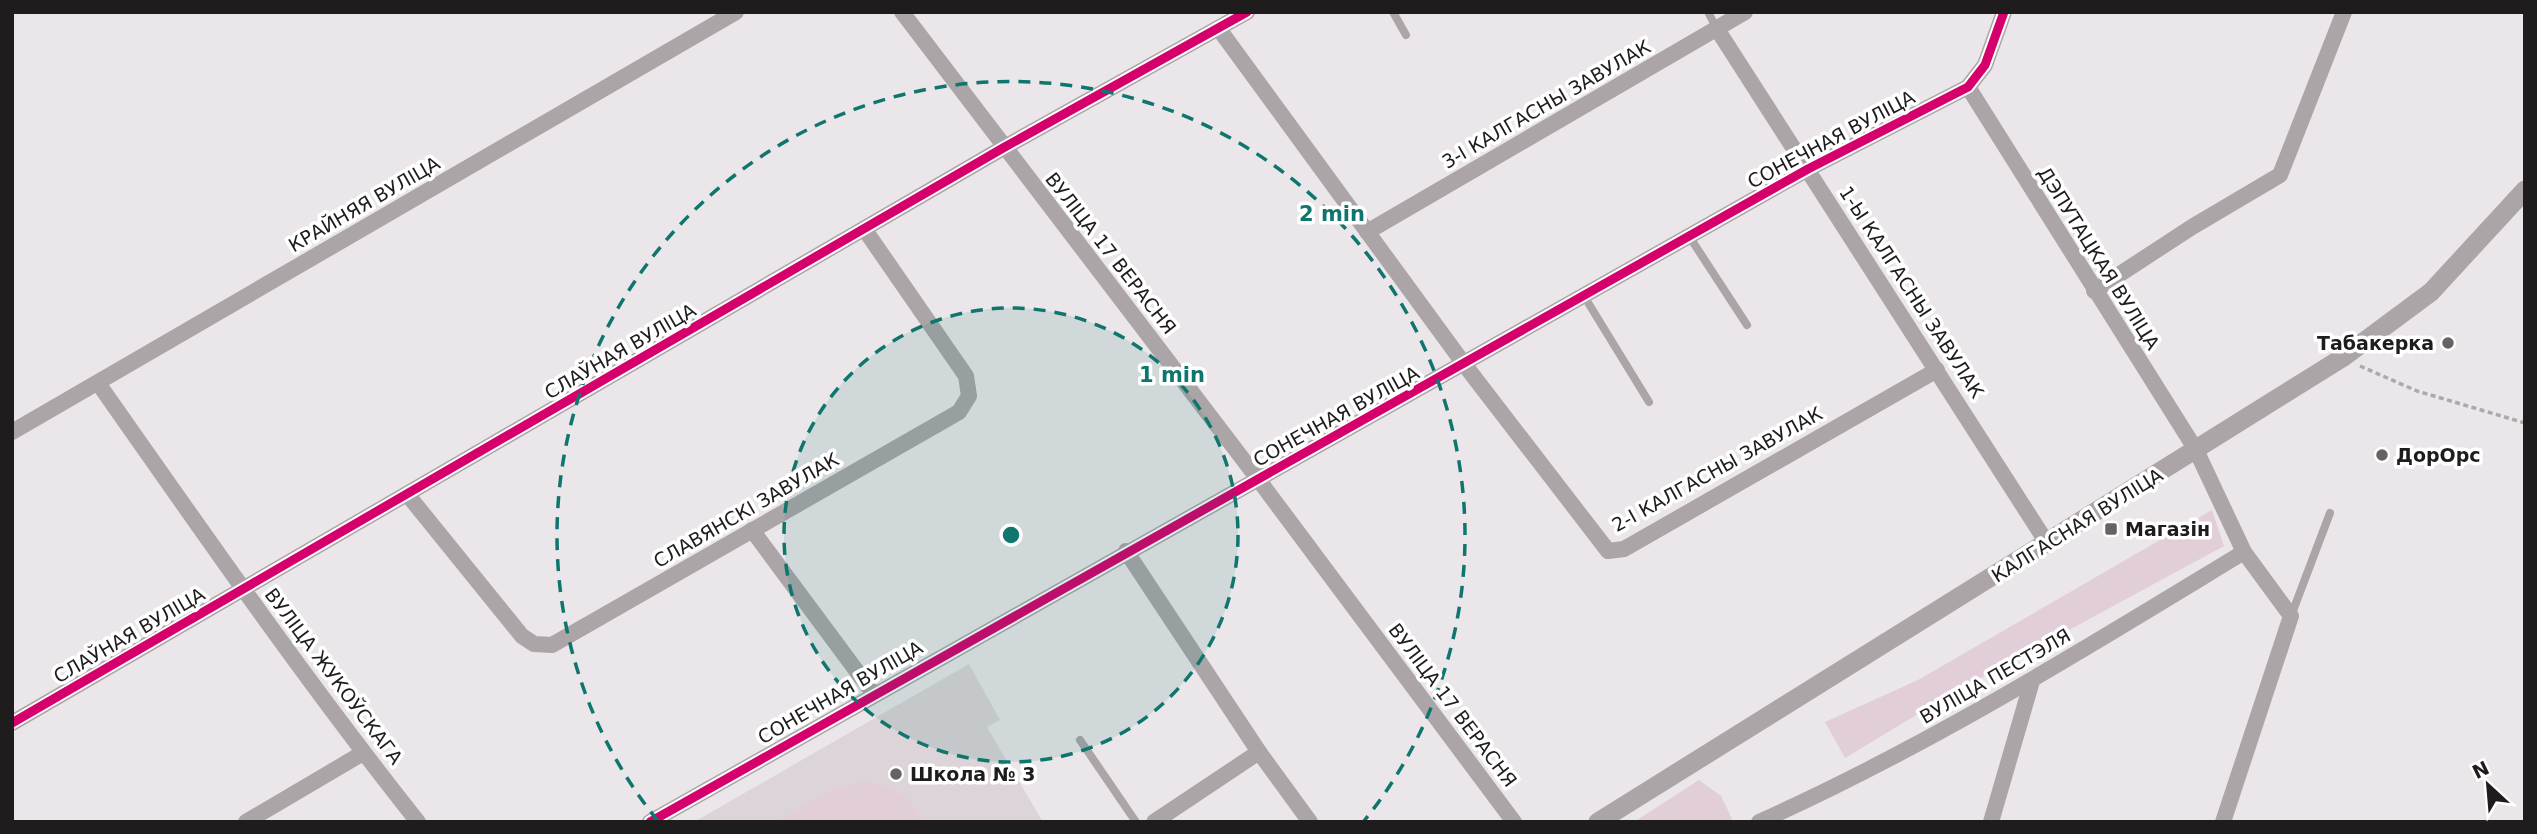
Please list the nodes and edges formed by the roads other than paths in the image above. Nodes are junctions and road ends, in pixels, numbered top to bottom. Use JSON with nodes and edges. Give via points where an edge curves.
{"nodes":[{"id":1,"x":736,"y":12,"type":"edge"},
{"id":2,"x":902,"y":12,"type":"edge"},
{"id":3,"x":1247,"y":12,"type":"edge"},
{"id":4,"x":1393,"y":12,"type":"edge"},
{"id":5,"x":1708,"y":12,"type":"edge"},
{"id":6,"x":1745,"y":12,"type":"edge"},
{"id":7,"x":2004,"y":12,"type":"edge"},
{"id":8,"x":2344,"y":12,"type":"edge"},
{"id":9,"x":1219,"y":29,"type":"junction"},
{"id":10,"x":1717,"y":29,"type":"junction"},
{"id":11,"x":1406,"y":35,"type":"dead end"},
{"id":12,"x":1968,"y":87,"type":"junction"},
{"id":13,"x":1003,"y":148,"type":"junction"},
{"id":14,"x":1808,"y":169,"type":"junction"},
{"id":15,"x":2525,"y":190,"type":"edge"},
{"id":16,"x":865,"y":230,"type":"junction"},
{"id":17,"x":1367,"y":232,"type":"junction"},
{"id":18,"x":1689,"y":236,"type":"junction"},
{"id":19,"x":2094,"y":291,"type":"junction"},
{"id":20,"x":1584,"y":296,"type":"junction"},
{"id":21,"x":1747,"y":325,"type":"dead end"},
{"id":22,"x":1464,"y":364,"type":"junction"},
{"id":23,"x":1937,"y":370,"type":"junction"},
{"id":24,"x":98,"y":383,"type":"junction"},
{"id":25,"x":1649,"y":402,"type":"dead end"},
{"id":26,"x":14,"y":428,"type":"edge"},
{"id":27,"x":2196,"y":450,"type":"junction"},
{"id":28,"x":1258,"y":479,"type":"junction"},
{"id":29,"x":407,"y":494,"type":"junction"},
{"id":30,"x":2330,"y":513,"type":"dead end"},
{"id":31,"x":752,"y":530,"type":"junction"},
{"id":32,"x":2047,"y":543,"type":"junction"},
{"id":33,"x":1126,"y":551,"type":"junction"},
{"id":34,"x":2244,"y":552,"type":"junction"},
{"id":35,"x":244,"y":589,"type":"junction"},
{"id":36,"x":2291,"y":616,"type":"junction"},
{"id":37,"x":2032,"y":681,"type":"junction"},
{"id":38,"x":873,"y":693,"type":"junction"},
{"id":39,"x":12,"y":723,"type":"edge"},
{"id":40,"x":1080,"y":740,"type":"dead end"},
{"id":41,"x":363,"y":752,"type":"junction"},
{"id":42,"x":1259,"y":752,"type":"junction"},
{"id":43,"x":246,"y":822,"type":"edge"},
{"id":44,"x":418,"y":822,"type":"edge"},
{"id":45,"x":650,"y":822,"type":"edge"},
{"id":46,"x":1136,"y":822,"type":"edge"},
{"id":47,"x":1154,"y":822,"type":"edge"},
{"id":48,"x":1310,"y":822,"type":"edge"},
{"id":49,"x":1514,"y":822,"type":"edge"},
{"id":50,"x":1598,"y":822,"type":"edge"},
{"id":51,"x":1759,"y":822,"type":"edge"},
{"id":52,"x":1990,"y":822,"type":"edge"},
{"id":53,"x":2223,"y":822,"type":"edge"}],
"edges":[{"from":1,"to":24,"type":"street","name":"КРАЙНЯЯ ВУЛІЦА"},
{"from":2,"to":13,"type":"street","name":"ВУЛІЦА 17 ВЕРАСНЯ"},
{"from":3,"to":9,"type":"street","name":"СЛАЎНАЯ ВУЛІЦА"},
{"from":4,"to":11,"type":"lane"},
{"from":5,"to":10,"type":"lane"},
{"from":6,"to":10,"type":"street","name":"3-І КАЛГАСНЫ ЗАВУЛАК"},
{"from":7,"to":12,"type":"street","name":"СОНЕЧНАЯ ВУЛІЦА","via":[[1985,65]]},
{"from":8,"to":19,"type":"street","via":[[2280,175]]},
{"from":9,"to":13,"type":"street","name":"СЛАЎНАЯ ВУЛІЦА"},
{"from":9,"to":17,"type":"street","name":"2-І КАЛГАСНЫ ЗАВУЛАК"},
{"from":10,"to":14,"type":"street","name":"1-Ы КАЛГАСНЫ ЗАВУЛАК"},
{"from":10,"to":17,"type":"street","name":"3-І КАЛГАСНЫ ЗАВУЛАК"},
{"from":12,"to":14,"type":"street","name":"СОНЕЧНАЯ ВУЛІЦА"},
{"from":12,"to":19,"type":"street","name":"ДЭПУТАЦКАЯ ВУЛІЦА"},
{"from":13,"to":16,"type":"street","name":"СЛАЎНАЯ ВУЛІЦА"},
{"from":13,"to":28,"type":"street","name":"ВУЛІЦА 17 ВЕРАСНЯ"},
{"from":14,"to":18,"type":"street","name":"СОНЕЧНАЯ ВУЛІЦА"},
{"from":14,"to":23,"type":"street","name":"1-Ы КАЛГАСНЫ ЗАВУЛАК"},
{"from":15,"to":27,"type":"street","name":"КАЛГАСНАЯ ВУЛІЦА","via":[[2431,292],[2342,358]]},
{"from":16,"to":29,"type":"street","name":"СЛАЎНАЯ ВУЛІЦА"},
{"from":16,"to":31,"type":"street","name":"СЛАВЯНСКІ ЗАВУЛАК","via":[[966,376],[969,396],[959,412]]},
{"from":17,"to":22,"type":"street","name":"2-І КАЛГАСНЫ ЗАВУЛАК"},
{"from":18,"to":20,"type":"street","name":"СОНЕЧНАЯ ВУЛІЦА"},
{"from":18,"to":21,"type":"lane"},
{"from":19,"to":27,"type":"street","name":"ДЭПУТАЦКАЯ ВУЛІЦА"},
{"from":20,"to":22,"type":"street","name":"СОНЕЧНАЯ ВУЛІЦА"},
{"from":20,"to":25,"type":"lane"},
{"from":22,"to":23,"type":"street","name":"2-І КАЛГАСНЫ ЗАВУЛАК","via":[[1608,551],[1623,549]]},
{"from":22,"to":28,"type":"street","name":"СОНЕЧНАЯ ВУЛІЦА"},
{"from":23,"to":32,"type":"street","name":"1-Ы КАЛГАСНЫ ЗАВУЛАК"},
{"from":24,"to":26,"type":"street","name":"КРАЙНЯЯ ВУЛІЦА"},
{"from":24,"to":35,"type":"street","name":"ВУЛІЦА ЖУКОЎСКАГА"},
{"from":27,"to":32,"type":"street","name":"КАЛГАСНАЯ ВУЛІЦА"},
{"from":27,"to":34,"type":"street","name":"ДЭПУТАЦКАЯ ВУЛІЦА"},
{"from":28,"to":33,"type":"street","name":"СОНЕЧНАЯ ВУЛІЦА"},
{"from":28,"to":49,"type":"street","name":"ВУЛІЦА 17 ВЕРАСНЯ"},
{"from":29,"to":31,"type":"street","name":"СЛАВЯНСКІ ЗАВУЛАК","via":[[522,636],[534,644],[552,645]]},
{"from":29,"to":35,"type":"street","name":"СЛАЎНАЯ ВУЛІЦА"},
{"from":30,"to":36,"type":"lane"},
{"from":31,"to":38,"type":"street"},
{"from":32,"to":50,"type":"street","name":"КАЛГАСНАЯ ВУЛІЦА"},
{"from":33,"to":38,"type":"street","name":"СОНЕЧНАЯ ВУЛІЦА"},
{"from":33,"to":42,"type":"street"},
{"from":34,"to":36,"type":"street","name":"ДЭПУТАЦКАЯ ВУЛІЦА"},
{"from":34,"to":37,"type":"street","name":"ВУЛІЦА ПЕСТЭЛЯ"},
{"from":35,"to":39,"type":"street","name":"СЛАЎНАЯ ВУЛІЦА"},
{"from":35,"to":41,"type":"street","name":"ВУЛІЦА ЖУКОЎСКАГА"},
{"from":36,"to":53,"type":"street"},
{"from":37,"to":51,"type":"street","name":"ВУЛІЦА ПЕСТЭЛЯ","via":[[1855,779]]},
{"from":37,"to":52,"type":"street"},
{"from":38,"to":45,"type":"street","name":"СОНЕЧНАЯ ВУЛІЦА"},
{"from":40,"to":46,"type":"lane"},
{"from":41,"to":43,"type":"street"},
{"from":41,"to":44,"type":"street","name":"ВУЛІЦА ЖУКОЎСКАГА"},
{"from":42,"to":47,"type":"street"},
{"from":42,"to":48,"type":"street"}]}
